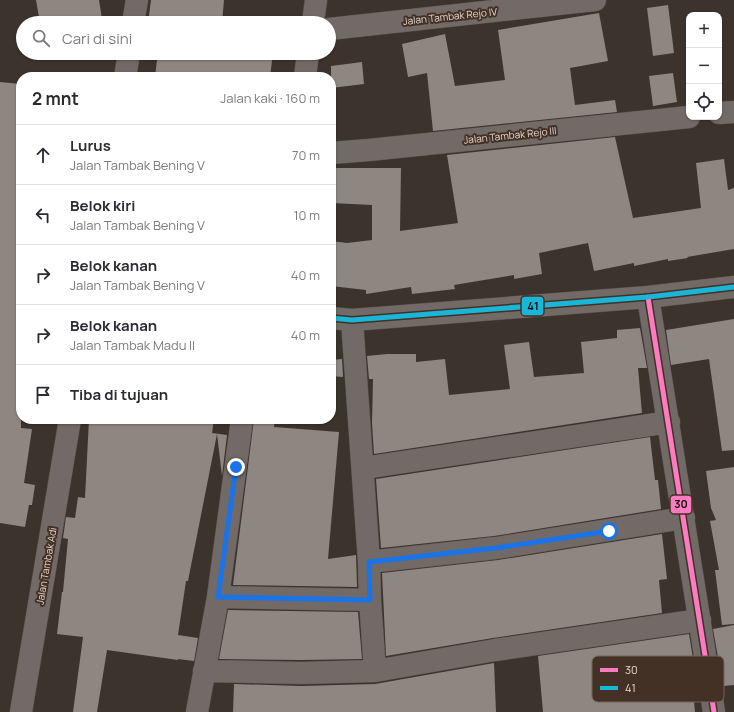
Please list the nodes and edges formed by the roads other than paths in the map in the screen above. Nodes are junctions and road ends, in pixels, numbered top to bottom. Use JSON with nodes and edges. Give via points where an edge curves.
{"nodes":[{"id":1,"x":137,"y":0,"type":"edge"},
{"id":2,"x":316,"y":0,"type":"edge"},
{"id":3,"x":595,"y":0,"type":"edge"},
{"id":4,"x":134,"y":16,"type":"edge"},
{"id":5,"x":314,"y":16,"type":"edge"},
{"id":6,"x":336,"y":28,"type":"edge"},
{"id":7,"x":128,"y":60,"type":"edge"},
{"id":8,"x":307,"y":60,"type":"edge"},
{"id":9,"x":126,"y":72,"type":"edge"},
{"id":10,"x":305,"y":72,"type":"edge"},
{"id":11,"x":734,"y":112,"type":"edge"},
{"id":12,"x":722,"y":114,"type":"edge"},
{"id":13,"x":686,"y":117,"type":"edge"},
{"id":14,"x":336,"y":152,"type":"edge"},
{"id":15,"x":734,"y":287,"type":"edge"},
{"id":16,"x":648,"y":297,"type":"junction"},
{"id":17,"x":336,"y":318,"type":"edge"},
{"id":18,"x":352,"y":320,"type":"junction"},
{"id":19,"x":669,"y":422,"type":"junction"},
{"id":20,"x":69,"y":424,"type":"edge"},
{"id":21,"x":241,"y":424,"type":"edge"},
{"id":22,"x":364,"y":468,"type":"junction"},
{"id":23,"x":684,"y":518,"type":"junction"},
{"id":24,"x":369,"y":562,"type":"junction"},
{"id":25,"x":218,"y":597,"type":"junction"},
{"id":26,"x":370,"y":600,"type":"junction"},
{"id":27,"x":700,"y":620,"type":"junction"},
{"id":28,"x":705,"y":656,"type":"edge"},
{"id":29,"x":204,"y":671,"type":"junction"},
{"id":30,"x":375,"y":671,"type":"junction"},
{"id":31,"x":712,"y":702,"type":"edge"},
{"id":32,"x":21,"y":712,"type":"edge"},
{"id":33,"x":197,"y":712,"type":"edge"},
{"id":34,"x":714,"y":712,"type":"edge"}],
"edges":[{"from":1,"to":4,"type":"street"},
{"from":2,"to":5,"type":"street"},
{"from":3,"to":6,"type":"street","name":"Jalan Tambak Rejo IV"},
{"from":7,"to":9,"type":"street"},
{"from":8,"to":10,"type":"street"},
{"from":11,"to":12,"type":"street"},
{"from":13,"to":14,"type":"street","name":"Jalan Tambak Rejo III"},
{"from":15,"to":16,"type":"street"},
{"from":16,"to":18,"type":"street"},
{"from":16,"to":19,"type":"street"},
{"from":17,"to":18,"type":"street"},
{"from":18,"to":22,"type":"street"},
{"from":19,"to":22,"type":"street"},
{"from":19,"to":23,"type":"street"},
{"from":20,"to":32,"type":"street","name":"Jalan Tambak Adi"},
{"from":21,"to":25,"type":"street"},
{"from":22,"to":24,"type":"street"},
{"from":23,"to":24,"type":"street","via":[[496,548]]},
{"from":23,"to":27,"type":"street"},
{"from":24,"to":26,"type":"street"},
{"from":25,"to":26,"type":"street"},
{"from":25,"to":29,"type":"street"},
{"from":26,"to":30,"type":"street"},
{"from":27,"to":28,"type":"street"},
{"from":27,"to":30,"type":"street","via":[[495,650]]},
{"from":29,"to":30,"type":"street"},
{"from":29,"to":33,"type":"street"},
{"from":31,"to":34,"type":"street"}]}
